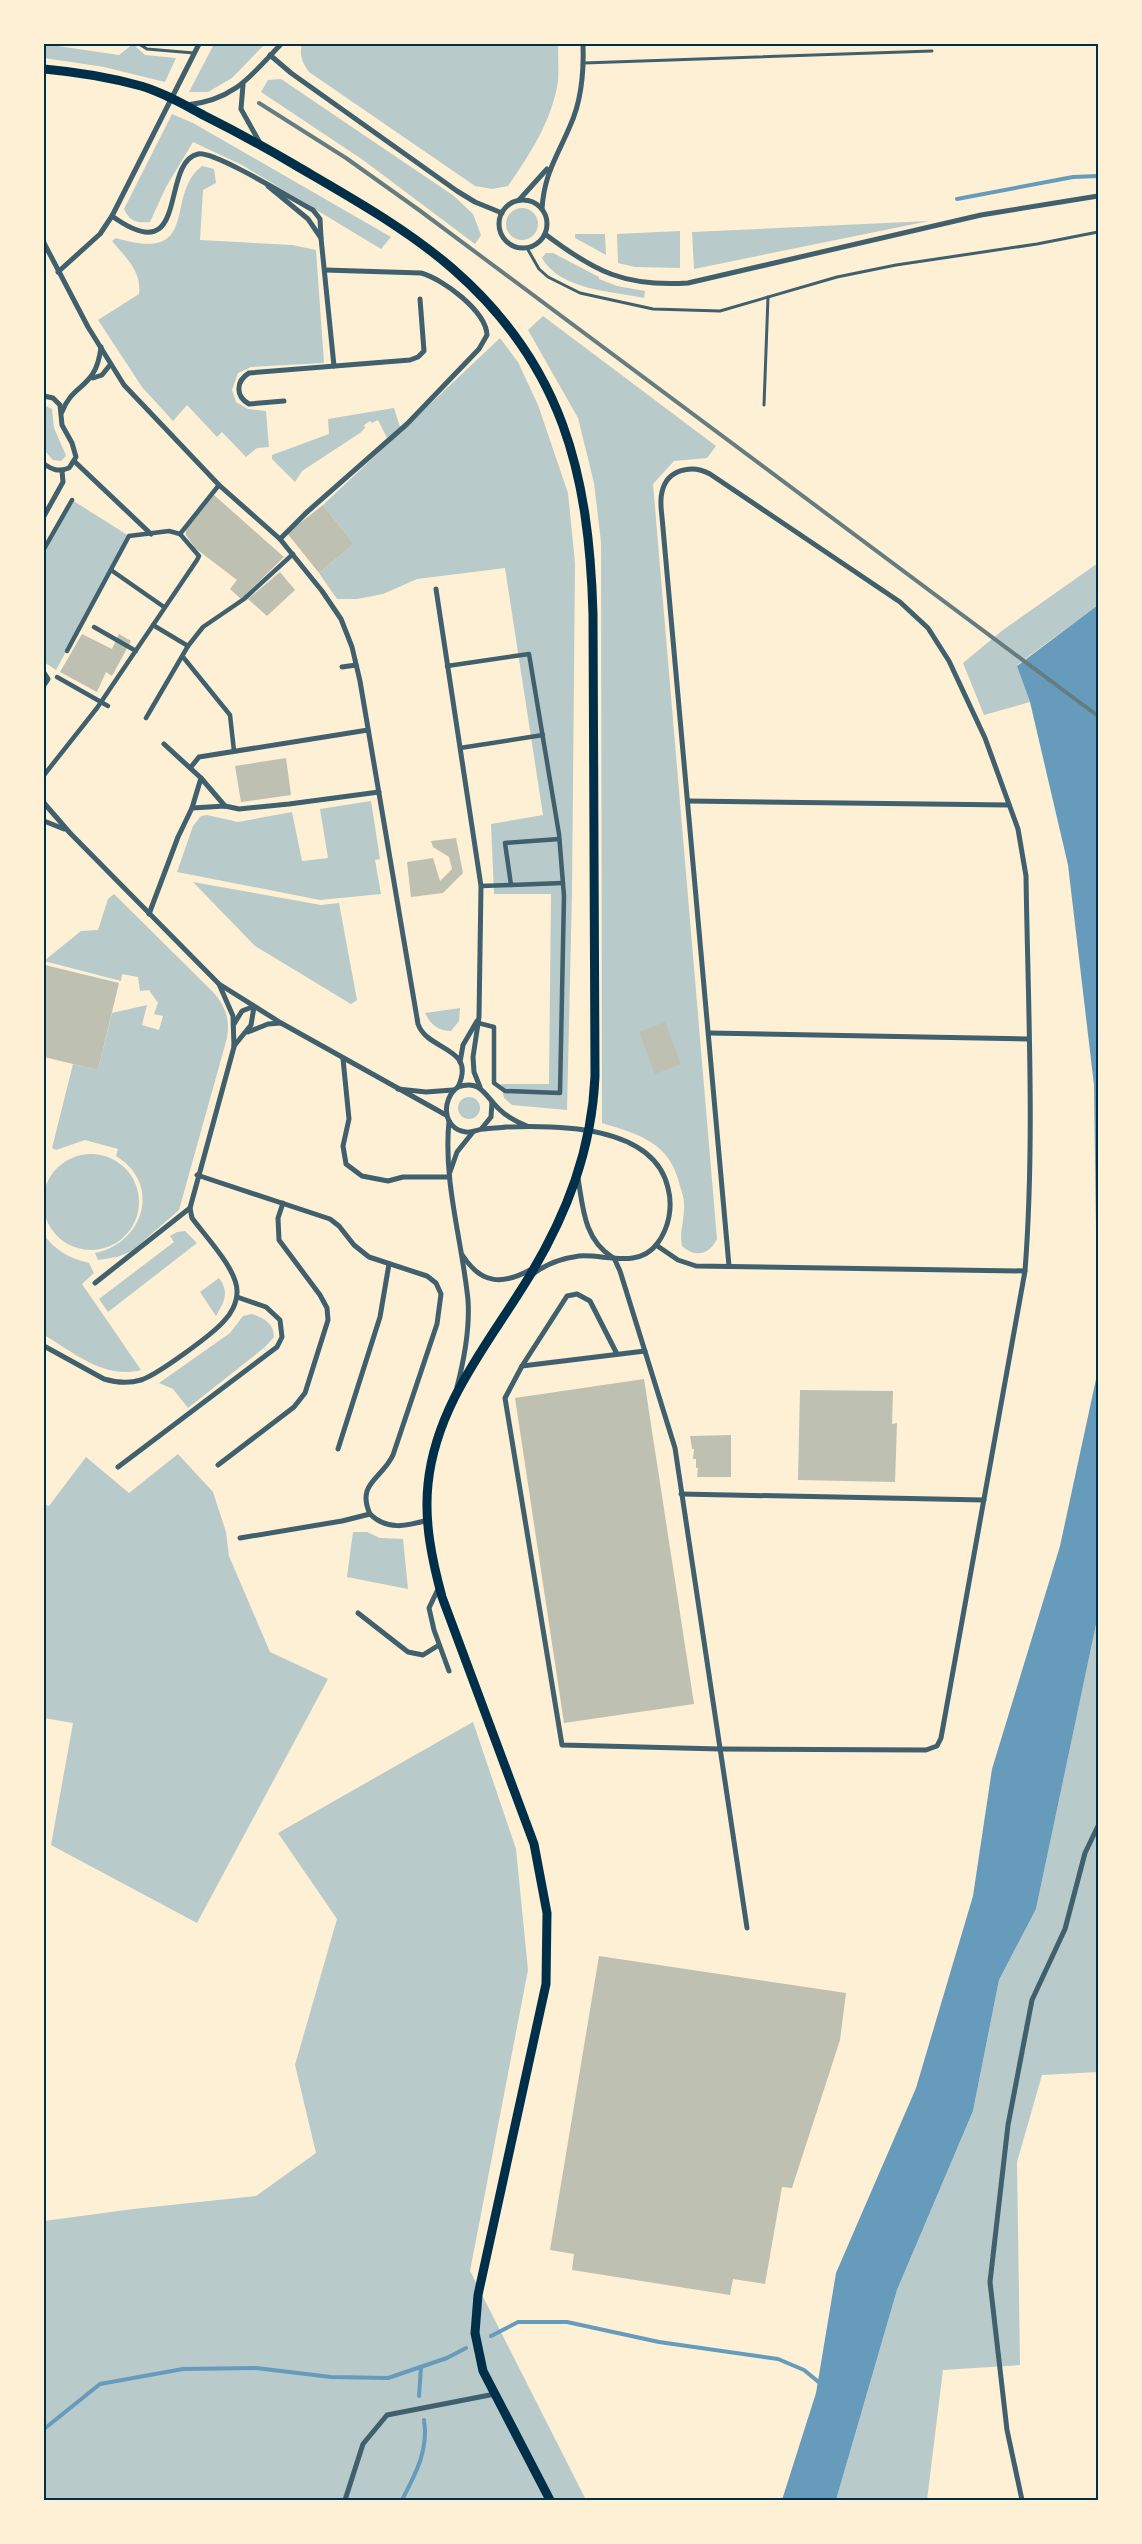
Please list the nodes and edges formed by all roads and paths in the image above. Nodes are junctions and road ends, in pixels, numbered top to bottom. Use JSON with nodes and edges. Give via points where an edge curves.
{"nodes":[{"id":1,"x":139,"y":44,"type":"edge"},
{"id":2,"x":199,"y":44,"type":"edge"},
{"id":3,"x":280,"y":44,"type":"edge"},
{"id":4,"x":583,"y":44,"type":"edge"},
{"id":5,"x":932,"y":51,"type":"dead end"},
{"id":6,"x":194,"y":53,"type":"junction"},
{"id":7,"x":270,"y":55,"type":"junction"},
{"id":8,"x":584,"y":63,"type":"junction"},
{"id":9,"x":44,"y":69,"type":"edge"},
{"id":10,"x":243,"y":84,"type":"junction"},
{"id":11,"x":186,"y":105,"type":"junction"},
{"id":12,"x":261,"y":145,"type":"junction"},
{"id":13,"x":551,"y":163,"type":"junction"},
{"id":14,"x":268,"y":186,"type":"junction"},
{"id":15,"x":1098,"y":196,"type":"edge"},
{"id":16,"x":519,"y":200,"type":"junction"},
{"id":17,"x":542,"y":209,"type":"junction"},
{"id":18,"x":502,"y":213,"type":"junction"},
{"id":19,"x":112,"y":216,"type":"junction"},
{"id":20,"x":1098,"y":232,"type":"edge"},
{"id":21,"x":545,"y":234,"type":"junction"},
{"id":22,"x":321,"y":237,"type":"junction"},
{"id":23,"x":44,"y":243,"type":"edge"},
{"id":24,"x":527,"y":248,"type":"junction"},
{"id":25,"x":325,"y":270,"type":"junction"},
{"id":26,"x":58,"y":272,"type":"junction"},
{"id":27,"x":768,"y":297,"type":"junction"},
{"id":28,"x":420,"y":299,"type":"dead end"},
{"id":29,"x":101,"y":347,"type":"junction"},
{"id":30,"x":110,"y":365,"type":"junction"},
{"id":31,"x":334,"y":366,"type":"junction"},
{"id":32,"x":92,"y":378,"type":"junction"},
{"id":33,"x":44,"y":389,"type":"edge"},
{"id":34,"x":44,"y":396,"type":"edge"},
{"id":35,"x":54,"y":399,"type":"junction"},
{"id":36,"x":69,"y":400,"type":"junction"},
{"id":37,"x":284,"y":401,"type":"dead end"},
{"id":38,"x":764,"y":405,"type":"dead end"},
{"id":39,"x":61,"y":418,"type":"junction"},
{"id":40,"x":74,"y":461,"type":"junction"},
{"id":41,"x":44,"y":464,"type":"edge"},
{"id":42,"x":62,"y":471,"type":"junction"},
{"id":43,"x":219,"y":485,"type":"junction"},
{"id":44,"x":72,"y":500,"type":"dead end"},
{"id":45,"x":44,"y":516,"type":"edge"},
{"id":46,"x":151,"y":534,"type":"junction"},
{"id":47,"x":180,"y":534,"type":"junction"},
{"id":48,"x":280,"y":539,"type":"junction"},
{"id":49,"x":44,"y":549,"type":"edge"},
{"id":50,"x":293,"y":554,"type":"junction"},
{"id":51,"x":111,"y":570,"type":"junction"},
{"id":52,"x":436,"y":589,"type":"dead end"},
{"id":53,"x":164,"y":607,"type":"junction"},
{"id":54,"x":153,"y":625,"type":"junction"},
{"id":55,"x":94,"y":627,"type":"dead end"},
{"id":56,"x":188,"y":646,"type":"junction"},
{"id":57,"x":67,"y":651,"type":"dead end"},
{"id":58,"x":136,"y":651,"type":"junction"},
{"id":59,"x":183,"y":657,"type":"junction"},
{"id":60,"x":356,"y":665,"type":"junction"},
{"id":61,"x":447,"y":666,"type":"junction"},
{"id":62,"x":342,"y":667,"type":"dead end"},
{"id":63,"x":44,"y":673,"type":"edge"},
{"id":64,"x":57,"y":676,"type":"dead end"},
{"id":65,"x":44,"y":685,"type":"edge"},
{"id":66,"x":101,"y":702,"type":"junction"},
{"id":67,"x":108,"y":706,"type":"dead end"},
{"id":68,"x":146,"y":718,"type":"dead end"},
{"id":69,"x":368,"y":730,"type":"junction"},
{"id":70,"x":543,"y":735,"type":"junction"},
{"id":71,"x":164,"y":744,"type":"dead end"},
{"id":72,"x":460,"y":748,"type":"junction"},
{"id":73,"x":234,"y":752,"type":"junction"},
{"id":74,"x":191,"y":767,"type":"junction"},
{"id":75,"x":44,"y":775,"type":"edge"},
{"id":76,"x":201,"y":778,"type":"junction"},
{"id":77,"x":379,"y":792,"type":"junction"},
{"id":78,"x":688,"y":801,"type":"junction"},
{"id":79,"x":44,"y":803,"type":"edge"},
{"id":80,"x":225,"y":806,"type":"junction"},
{"id":81,"x":1009,"y":806,"type":"junction"},
{"id":82,"x":192,"y":808,"type":"junction"},
{"id":83,"x":44,"y":821,"type":"edge"},
{"id":84,"x":70,"y":833,"type":"junction"},
{"id":85,"x":559,"y":839,"type":"junction"},
{"id":86,"x":563,"y":883,"type":"junction"},
{"id":87,"x":511,"y":885,"type":"junction"},
{"id":88,"x":481,"y":886,"type":"junction"},
{"id":89,"x":149,"y":914,"type":"junction"},
{"id":90,"x":219,"y":984,"type":"junction"},
{"id":91,"x":254,"y":1007,"type":"junction"},
{"id":92,"x":479,"y":1020,"type":"junction"},
{"id":93,"x":281,"y":1023,"type":"junction"},
{"id":94,"x":234,"y":1025,"type":"junction"},
{"id":95,"x":246,"y":1033,"type":"junction"},
{"id":96,"x":709,"y":1033,"type":"junction"},
{"id":97,"x":1028,"y":1039,"type":"junction"},
{"id":98,"x":234,"y":1047,"type":"junction"},
{"id":99,"x":343,"y":1059,"type":"junction"},
{"id":100,"x":460,"y":1062,"type":"junction"},
{"id":101,"x":480,"y":1087,"type":"junction"},
{"id":102,"x":397,"y":1089,"type":"junction"},
{"id":103,"x":456,"y":1089,"type":"junction"},
{"id":104,"x":492,"y":1102,"type":"junction"},
{"id":105,"x":448,"y":1118,"type":"junction"},
{"id":106,"x":527,"y":1126,"type":"junction"},
{"id":107,"x":481,"y":1129,"type":"junction"},
{"id":108,"x":474,"y":1131,"type":"junction"},
{"id":109,"x":197,"y":1175,"type":"junction"},
{"id":110,"x":578,"y":1176,"type":"junction"},
{"id":111,"x":448,"y":1177,"type":"junction"},
{"id":112,"x":283,"y":1203,"type":"junction"},
{"id":113,"x":190,"y":1208,"type":"junction"},
{"id":114,"x":656,"y":1245,"type":"junction"},
{"id":115,"x":462,"y":1255,"type":"junction"},
{"id":116,"x":614,"y":1258,"type":"junction"},
{"id":117,"x":389,"y":1264,"type":"junction"},
{"id":118,"x":729,"y":1266,"type":"junction"},
{"id":119,"x":534,"y":1268,"type":"junction"},
{"id":120,"x":1025,"y":1271,"type":"junction"},
{"id":121,"x":528,"y":1278,"type":"junction"},
{"id":122,"x":95,"y":1283,"type":"dead end"},
{"id":123,"x":237,"y":1297,"type":"junction"},
{"id":124,"x":44,"y":1346,"type":"edge"},
{"id":125,"x":645,"y":1351,"type":"junction"},
{"id":126,"x":616,"y":1354,"type":"junction"},
{"id":127,"x":522,"y":1366,"type":"junction"},
{"id":128,"x":455,"y":1395,"type":"junction"},
{"id":129,"x":339,"y":1449,"type":"dead end"},
{"id":130,"x":218,"y":1465,"type":"dead end"},
{"id":131,"x":118,"y":1467,"type":"dead end"},
{"id":132,"x":681,"y":1494,"type":"junction"},
{"id":133,"x":984,"y":1500,"type":"junction"},
{"id":134,"x":370,"y":1514,"type":"junction"},
{"id":135,"x":428,"y":1520,"type":"junction"},
{"id":136,"x":240,"y":1538,"type":"dead end"},
{"id":137,"x":439,"y":1588,"type":"junction"},
{"id":138,"x":358,"y":1613,"type":"dead end"},
{"id":139,"x":440,"y":1645,"type":"junction"},
{"id":140,"x":449,"y":1671,"type":"dead end"},
{"id":141,"x":720,"y":1749,"type":"junction"},
{"id":142,"x":1098,"y":1826,"type":"edge"},
{"id":143,"x":747,"y":1928,"type":"dead end"},
{"id":144,"x":495,"y":2394,"type":"junction"},
{"id":145,"x":345,"y":2500,"type":"edge"},
{"id":146,"x":550,"y":2500,"type":"edge"},
{"id":147,"x":1022,"y":2500,"type":"edge"}],
"edges":[{"from":1,"to":6,"type":"lane","via":[[147,49]]},
{"from":2,"to":6,"type":"street"},
{"from":3,"to":7,"type":"street"},
{"from":4,"to":8,"type":"street"},
{"from":5,"to":8,"type":"lane"},
{"from":6,"to":19,"type":"street"},
{"from":7,"to":10,"type":"street"},
{"from":7,"to":18,"type":"street","via":[[457,191]]},
{"from":8,"to":13,"type":"street","via":[[577,106]]},
{"from":9,"to":11,"type":"highway","via":[[118,80]]},
{"from":10,"to":11,"type":"street","via":[[217,99]]},
{"from":10,"to":12,"type":"street","via":[[241,109]]},
{"from":11,"to":12,"type":"highway"},
{"from":12,"to":110,"type":"highway","via":[[401,231],[478,292],[512,331],[541,375],[573,454],[589,535],[593,614],[595,1076],[590,1125]]},
{"from":13,"to":16,"type":"street"},
{"from":13,"to":17,"type":"street"},
{"from":14,"to":19,"type":"street","via":[[213,156],[196,154],[184,165],[171,208],[158,228],[141,232]]},
{"from":14,"to":22,"type":"street","via":[[309,219]]},
{"from":14,"to":22,"type":"street","via":[[316,213]]},
{"from":15,"to":21,"type":"street","via":[[981,215],[688,282],[662,284],[624,280],[606,273]]},
{"from":16,"to":17,"type":"street"},
{"from":16,"to":18,"type":"street"},
{"from":17,"to":21,"type":"street","via":[[547,220]]},
{"from":18,"to":24,"type":"street","via":[[499,226],[504,238],[514,246]]},
{"from":19,"to":26,"type":"street","via":[[100,234]]},
{"from":20,"to":27,"type":"lane","via":[[896,265]]},
{"from":21,"to":24,"type":"street"},
{"from":22,"to":25,"type":"street"},
{"from":23,"to":26,"type":"street"},
{"from":24,"to":27,"type":"lane","via":[[539,268],[564,287],[652,309],[720,311]]},
{"from":25,"to":31,"type":"street"},
{"from":25,"to":48,"type":"street","via":[[432,276],[484,322],[487,335],[479,349],[404,427]]},
{"from":26,"to":29,"type":"street"},
{"from":27,"to":38,"type":"lane"},
{"from":28,"to":31,"type":"street","via":[[424,351],[418,357]]},
{"from":29,"to":30,"type":"street"},
{"from":29,"to":32,"type":"street"},
{"from":30,"to":32,"type":"street","via":[[102,375]]},
{"from":30,"to":43,"type":"street","via":[[124,385]]},
{"from":31,"to":37,"type":"street","via":[[249,372],[241,380],[239,391],[249,404]]},
{"from":32,"to":36,"type":"street"},
{"from":33,"to":35,"type":"street"},
{"from":34,"to":35,"type":"street"},
{"from":35,"to":36,"type":"street"},
{"from":35,"to":39,"type":"street","via":[[60,405]]},
{"from":36,"to":39,"type":"street"},
{"from":39,"to":40,"type":"street","via":[[75,451]]},
{"from":40,"to":42,"type":"street"},
{"from":40,"to":46,"type":"street"},
{"from":41,"to":42,"type":"street"},
{"from":42,"to":45,"type":"street","via":[[63,482]]},
{"from":43,"to":47,"type":"street"},
{"from":43,"to":48,"type":"street"},
{"from":44,"to":49,"type":"street"},
{"from":46,"to":47,"type":"street"},
{"from":46,"to":51,"type":"street","via":[[129,536]]},
{"from":47,"to":53,"type":"street","via":[[199,556]]},
{"from":48,"to":50,"type":"street"},
{"from":50,"to":56,"type":"street","via":[[244,599],[203,627]]},
{"from":50,"to":60,"type":"street","via":[[341,619]]},
{"from":51,"to":53,"type":"street"},
{"from":51,"to":57,"type":"street"},
{"from":52,"to":61,"type":"street"},
{"from":53,"to":54,"type":"street"},
{"from":54,"to":56,"type":"street"},
{"from":54,"to":58,"type":"street"},
{"from":55,"to":58,"type":"street"},
{"from":56,"to":59,"type":"street"},
{"from":58,"to":66,"type":"street"},
{"from":59,"to":68,"type":"street"},
{"from":59,"to":73,"type":"street","via":[[230,715]]},
{"from":60,"to":62,"type":"street"},
{"from":60,"to":69,"type":"street"},
{"from":61,"to":70,"type":"street","via":[[530,654]]},
{"from":61,"to":72,"type":"street"},
{"from":63,"to":65,"type":"street","via":[[48,679]]},
{"from":64,"to":66,"type":"street"},
{"from":66,"to":67,"type":"street"},
{"from":66,"to":75,"type":"street"},
{"from":69,"to":73,"type":"street"},
{"from":69,"to":77,"type":"street"},
{"from":70,"to":72,"type":"street"},
{"from":70,"to":85,"type":"street"},
{"from":71,"to":74,"type":"street"},
{"from":72,"to":88,"type":"street"},
{"from":73,"to":74,"type":"street","via":[[199,757]]},
{"from":74,"to":76,"type":"street"},
{"from":76,"to":80,"type":"street"},
{"from":76,"to":82,"type":"street"},
{"from":77,"to":80,"type":"street","via":[[239,809]]},
{"from":77,"to":100,"type":"street","via":[[418,1024],[425,1037],[448,1048]]},
{"from":78,"to":81,"type":"street"},
{"from":78,"to":81,"type":"street","via":[[661,493],[671,477],[695,468],[710,474],[900,602],[928,628],[949,661],[985,738]]},
{"from":78,"to":96,"type":"street"},
{"from":79,"to":84,"type":"street"},
{"from":80,"to":82,"type":"street"},
{"from":81,"to":97,"type":"street","via":[[1022,842],[1026,876]]},
{"from":82,"to":89,"type":"street"},
{"from":83,"to":84,"type":"street"},
{"from":84,"to":89,"type":"street"},
{"from":85,"to":86,"type":"street"},
{"from":85,"to":87,"type":"street","via":[[505,843]]},
{"from":86,"to":87,"type":"street"},
{"from":86,"to":92,"type":"street","via":[[560,1093],[505,1091],[494,1083],[494,1027]]},
{"from":87,"to":88,"type":"street"},
{"from":88,"to":92,"type":"street"},
{"from":89,"to":90,"type":"street"},
{"from":90,"to":91,"type":"street"},
{"from":90,"to":94,"type":"street"},
{"from":91,"to":93,"type":"street"},
{"from":91,"to":94,"type":"street","via":[[242,1011]]},
{"from":91,"to":95,"type":"street"},
{"from":92,"to":100,"type":"street","via":[[464,1045]]},
{"from":92,"to":101,"type":"street","via":[[473,1057]]},
{"from":93,"to":95,"type":"street"},
{"from":93,"to":99,"type":"street"},
{"from":94,"to":98,"type":"street"},
{"from":95,"to":98,"type":"street"},
{"from":96,"to":97,"type":"street"},
{"from":96,"to":118,"type":"street"},
{"from":97,"to":120,"type":"street","via":[[1029,1216]]},
{"from":98,"to":109,"type":"street"},
{"from":99,"to":102,"type":"street"},
{"from":99,"to":111,"type":"street","via":[[350,1119],[343,1146],[346,1164],[362,1176],[388,1181]]},
{"from":100,"to":103,"type":"street","via":[[462,1075]]},
{"from":101,"to":103,"type":"street"},
{"from":101,"to":104,"type":"street"},
{"from":102,"to":103,"type":"street"},
{"from":102,"to":105,"type":"street"},
{"from":103,"to":105,"type":"street","via":[[447,1099]]},
{"from":104,"to":106,"type":"street"},
{"from":104,"to":107,"type":"street","via":[[491,1117]]},
{"from":105,"to":108,"type":"street","via":[[459,1130]]},
{"from":105,"to":111,"type":"street"},
{"from":106,"to":107,"type":"street"},
{"from":106,"to":114,"type":"street","via":[[606,1135],[642,1150],[656,1162],[663,1173],[671,1207]]},
{"from":107,"to":108,"type":"street"},
{"from":108,"to":111,"type":"street","via":[[457,1152]]},
{"from":109,"to":112,"type":"street"},
{"from":109,"to":113,"type":"street"},
{"from":110,"to":116,"type":"street","via":[[589,1232],[599,1247]]},
{"from":110,"to":119,"type":"highway"},
{"from":111,"to":115,"type":"street"},
{"from":112,"to":117,"type":"street","via":[[330,1219],[361,1251]]},
{"from":112,"to":130,"type":"street","via":[[278,1218],[279,1240],[320,1295],[328,1320],[305,1393],[294,1407]]},
{"from":113,"to":122,"type":"street"},
{"from":113,"to":123,"type":"street","via":[[192,1218],[232,1273]]},
{"from":114,"to":116,"type":"street","via":[[640,1257]]},
{"from":114,"to":118,"type":"street","via":[[688,1264]]},
{"from":115,"to":119,"type":"street","via":[[477,1272],[497,1280]]},
{"from":115,"to":128,"type":"street","via":[[468,1303],[467,1339]]},
{"from":116,"to":121,"type":"street","via":[[568,1258],[547,1265]]},
{"from":116,"to":125,"type":"street"},
{"from":117,"to":129,"type":"street","via":[[380,1317]]},
{"from":117,"to":134,"type":"street","via":[[427,1276],[439,1288],[441,1300],[437,1324],[390,1463],[368,1487]]},
{"from":118,"to":120,"type":"street"},
{"from":119,"to":121,"type":"highway"},
{"from":120,"to":133,"type":"street"},
{"from":121,"to":128,"type":"highway"},
{"from":123,"to":124,"type":"street","via":[[222,1324],[142,1380],[104,1380]]},
{"from":123,"to":131,"type":"street","via":[[266,1307],[280,1320],[283,1331],[277,1347]]},
{"from":125,"to":126,"type":"street"},
{"from":125,"to":132,"type":"street","via":[[675,1448]]},
{"from":126,"to":127,"type":"street"},
{"from":126,"to":127,"type":"street","via":[[590,1301],[577,1294],[567,1296]]},
{"from":127,"to":141,"type":"street","via":[[505,1398],[562,1745]]},
{"from":128,"to":135,"type":"highway","via":[[431,1463]]},
{"from":132,"to":133,"type":"street"},
{"from":132,"to":141,"type":"street"},
{"from":133,"to":141,"type":"street","via":[[937,1746],[926,1750]]},
{"from":134,"to":135,"type":"street","via":[[390,1526]]},
{"from":134,"to":136,"type":"street"},
{"from":135,"to":137,"type":"highway"},
{"from":137,"to":139,"type":"street","via":[[429,1608]]},
{"from":137,"to":144,"type":"highway","via":[[527,1821],[547,1913],[546,1984],[476,2308],[477,2346],[483,2371]]},
{"from":138,"to":139,"type":"street","via":[[408,1652],[423,1655]]},
{"from":139,"to":140,"type":"street"},
{"from":141,"to":143,"type":"street"},
{"from":142,"to":147,"type":"street","via":[[1085,1853],[1065,1929],[1032,2000],[1008,2125],[990,2282],[1007,2430]]},
{"from":144,"to":145,"type":"street","via":[[387,2415],[363,2444]]},
{"from":144,"to":146,"type":"highway"}]}
